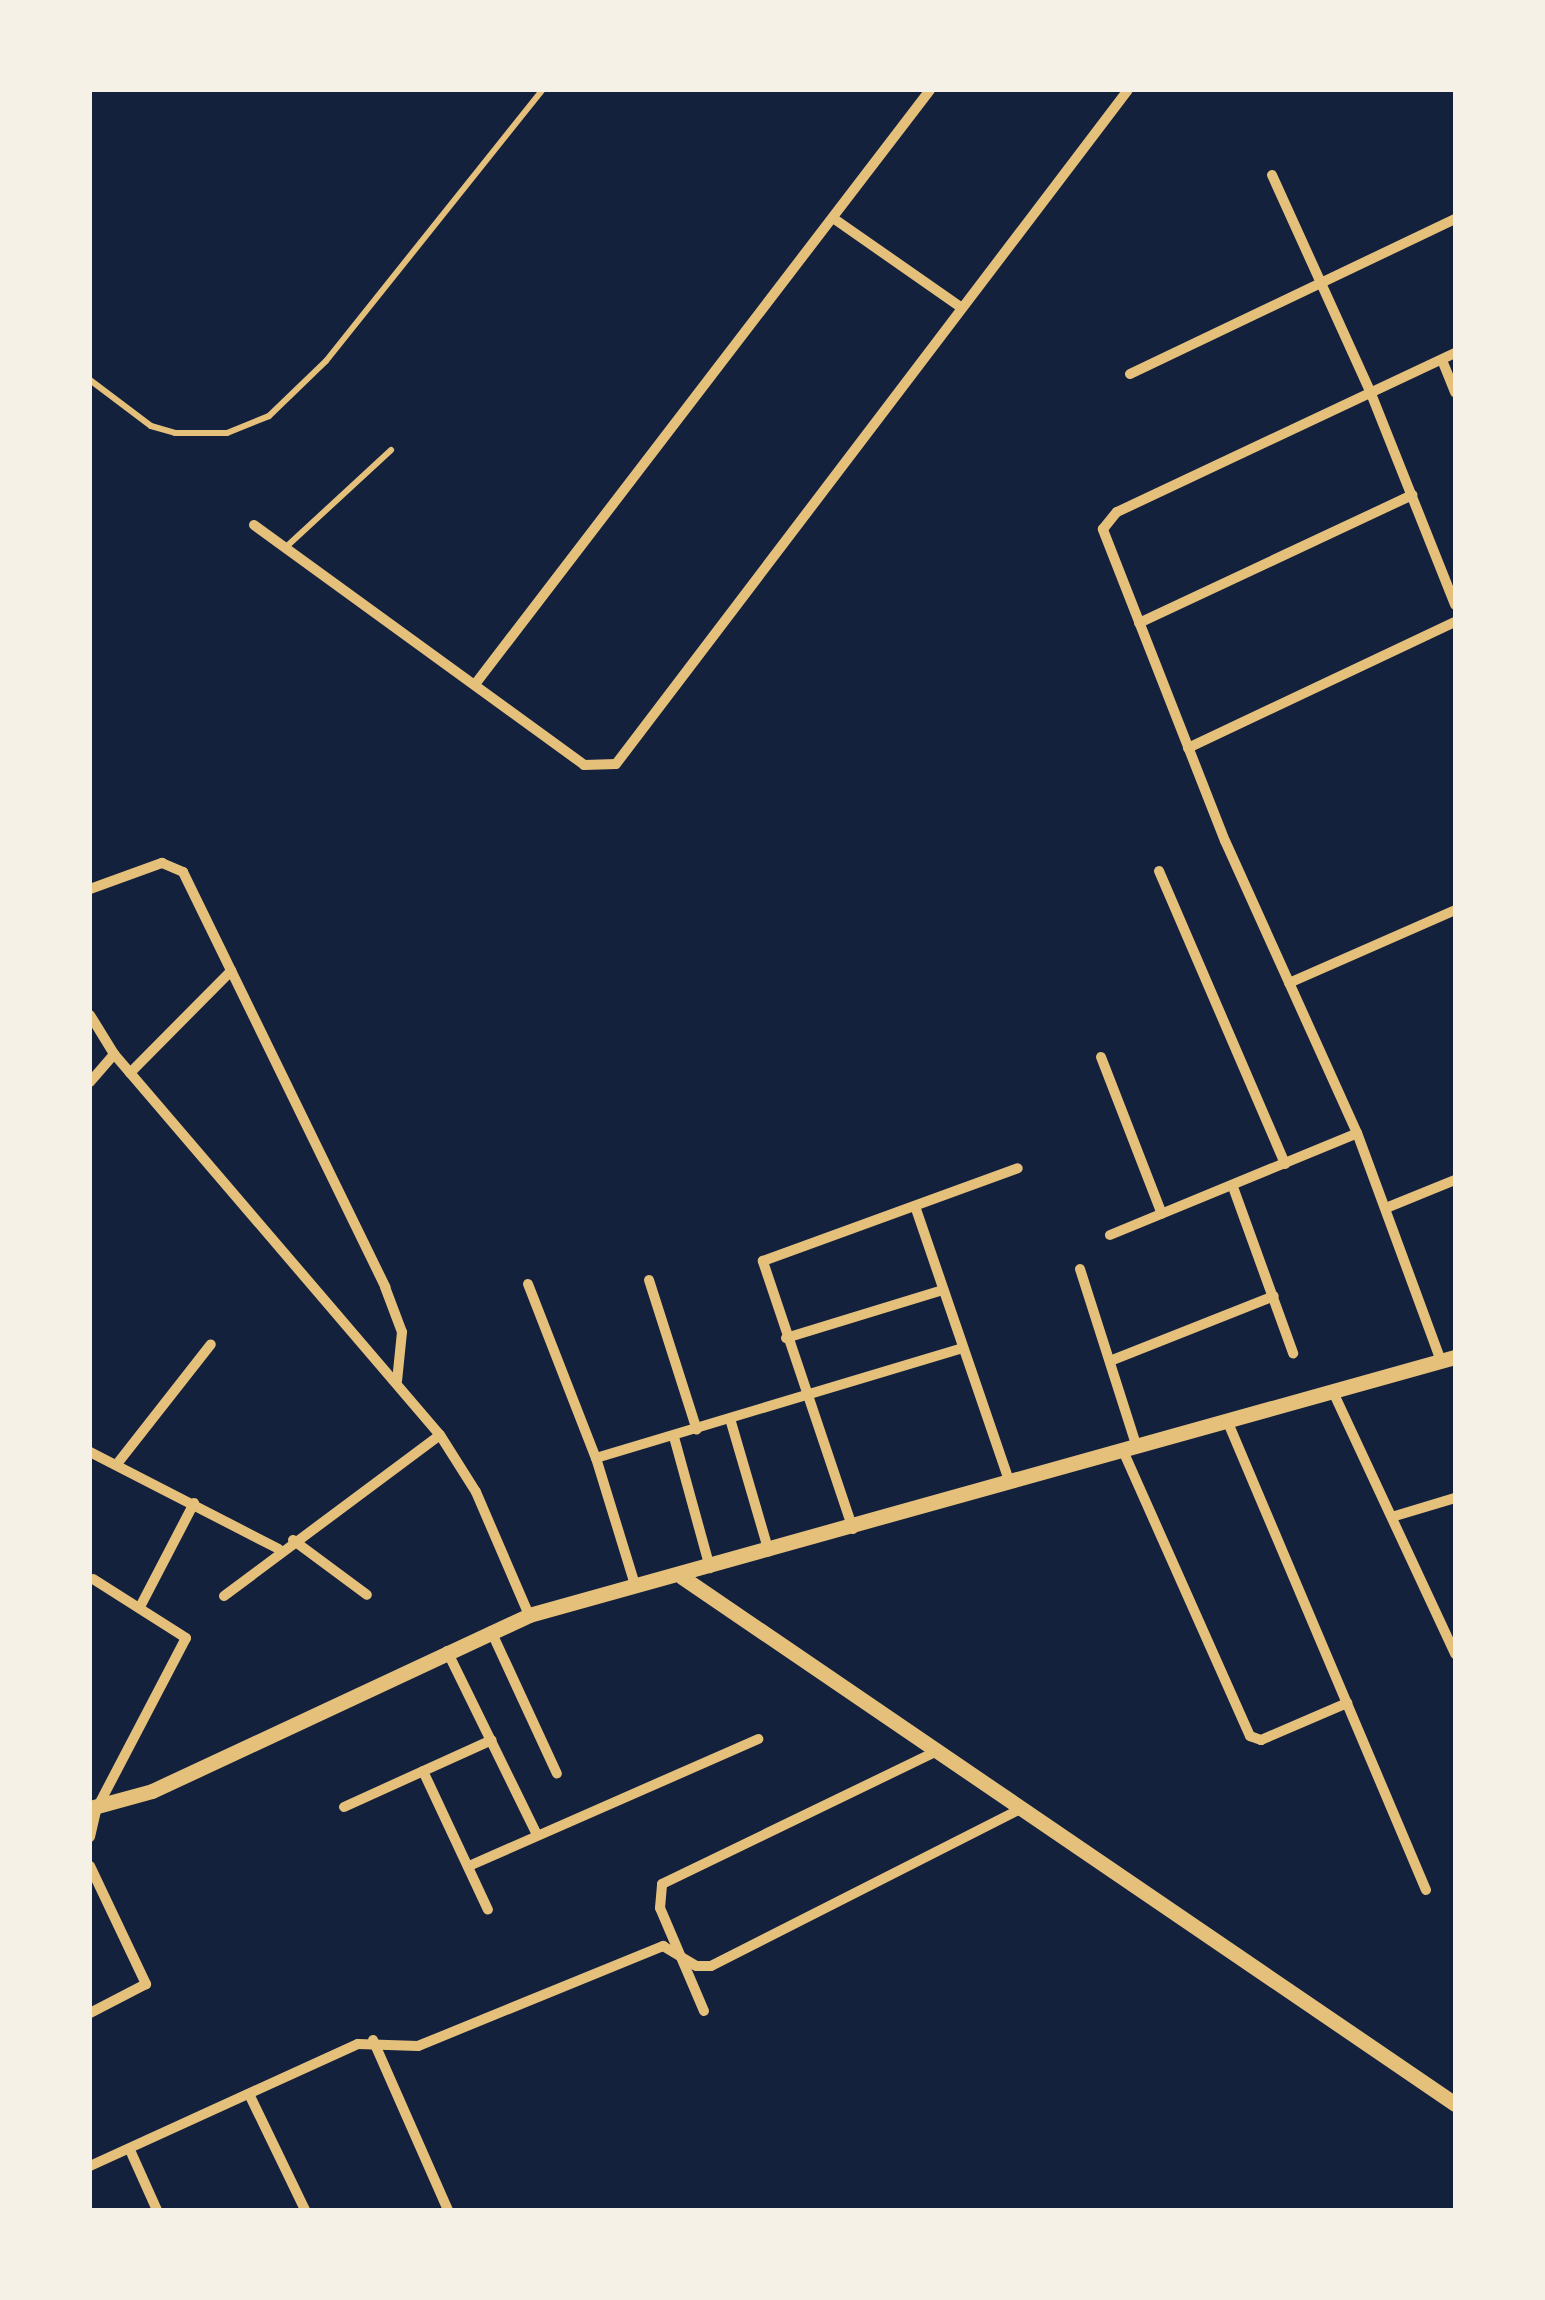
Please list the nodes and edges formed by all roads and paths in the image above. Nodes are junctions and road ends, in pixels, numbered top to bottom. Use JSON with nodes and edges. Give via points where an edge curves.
{"nodes":[{"id":1,"x":542,"y":90,"type":"edge"},
{"id":2,"x":930,"y":90,"type":"edge"},
{"id":3,"x":1128,"y":90,"type":"edge"},
{"id":4,"x":1272,"y":175,"type":"dead end"},
{"id":5,"x":833,"y":218,"type":"junction"},
{"id":6,"x":1455,"y":219,"type":"edge"},
{"id":7,"x":1323,"y":286,"type":"junction"},
{"id":8,"x":962,"y":308,"type":"junction"},
{"id":9,"x":1455,"y":353,"type":"edge"},
{"id":10,"x":1442,"y":360,"type":"junction"},
{"id":11,"x":1130,"y":374,"type":"dead end"},
{"id":12,"x":90,"y":380,"type":"edge"},
{"id":13,"x":1370,"y":392,"type":"junction"},
{"id":14,"x":1455,"y":393,"type":"edge"},
{"id":15,"x":391,"y":450,"type":"dead end"},
{"id":16,"x":1412,"y":496,"type":"junction"},
{"id":17,"x":254,"y":524,"type":"dead end"},
{"id":18,"x":286,"y":548,"type":"junction"},
{"id":19,"x":1455,"y":605,"type":"edge"},
{"id":20,"x":1455,"y":622,"type":"edge"},
{"id":21,"x":1140,"y":623,"type":"junction"},
{"id":22,"x":476,"y":683,"type":"junction"},
{"id":23,"x":1188,"y":748,"type":"junction"},
{"id":24,"x":1159,"y":872,"type":"dead end"},
{"id":25,"x":90,"y":890,"type":"edge"},
{"id":26,"x":1455,"y":910,"type":"edge"},
{"id":27,"x":231,"y":971,"type":"junction"},
{"id":28,"x":1289,"y":983,"type":"junction"},
{"id":29,"x":90,"y":1015,"type":"edge"},
{"id":30,"x":114,"y":1054,"type":"junction"},
{"id":31,"x":1100,"y":1058,"type":"dead end"},
{"id":32,"x":130,"y":1073,"type":"junction"},
{"id":33,"x":90,"y":1082,"type":"edge"},
{"id":34,"x":1357,"y":1133,"type":"junction"},
{"id":35,"x":1285,"y":1164,"type":"junction"},
{"id":36,"x":1018,"y":1168,"type":"dead end"},
{"id":37,"x":1455,"y":1180,"type":"edge"},
{"id":38,"x":1233,"y":1187,"type":"junction"},
{"id":39,"x":915,"y":1206,"type":"junction"},
{"id":40,"x":1386,"y":1208,"type":"junction"},
{"id":41,"x":1162,"y":1214,"type":"junction"},
{"id":42,"x":1110,"y":1235,"type":"dead end"},
{"id":43,"x":1080,"y":1269,"type":"dead end"},
{"id":44,"x":649,"y":1280,"type":"dead end"},
{"id":45,"x":528,"y":1284,"type":"dead end"},
{"id":46,"x":943,"y":1290,"type":"junction"},
{"id":47,"x":1274,"y":1296,"type":"junction"},
{"id":48,"x":786,"y":1338,"type":"junction"},
{"id":49,"x":211,"y":1344,"type":"dead end"},
{"id":50,"x":962,"y":1348,"type":"junction"},
{"id":51,"x":1293,"y":1353,"type":"dead end"},
{"id":52,"x":1448,"y":1359,"type":"edge"},
{"id":53,"x":1110,"y":1361,"type":"junction"},
{"id":54,"x":397,"y":1380,"type":"junction"},
{"id":55,"x":1334,"y":1394,"type":"junction"},
{"id":56,"x":806,"y":1398,"type":"junction"},
{"id":57,"x":731,"y":1422,"type":"junction"},
{"id":58,"x":1229,"y":1425,"type":"junction"},
{"id":59,"x":697,"y":1430,"type":"junction"},
{"id":60,"x":440,"y":1435,"type":"junction"},
{"id":61,"x":674,"y":1438,"type":"junction"},
{"id":62,"x":1131,"y":1451,"type":"junction"},
{"id":63,"x":90,"y":1452,"type":"edge"},
{"id":64,"x":596,"y":1458,"type":"junction"},
{"id":65,"x":117,"y":1464,"type":"junction"},
{"id":66,"x":1010,"y":1483,"type":"junction"},
{"id":67,"x":1455,"y":1498,"type":"edge"},
{"id":68,"x":194,"y":1504,"type":"junction"},
{"id":69,"x":1394,"y":1516,"type":"junction"},
{"id":70,"x":854,"y":1530,"type":"junction"},
{"id":71,"x":294,"y":1540,"type":"junction"},
{"id":72,"x":279,"y":1550,"type":"junction"},
{"id":73,"x":769,"y":1553,"type":"junction"},
{"id":74,"x":710,"y":1569,"type":"junction"},
{"id":75,"x":682,"y":1577,"type":"junction"},
{"id":76,"x":92,"y":1579,"type":"dead end"},
{"id":77,"x":636,"y":1588,"type":"junction"},
{"id":78,"x":367,"y":1594,"type":"dead end"},
{"id":79,"x":224,"y":1596,"type":"dead end"},
{"id":80,"x":141,"y":1605,"type":"junction"},
{"id":81,"x":529,"y":1615,"type":"junction"},
{"id":82,"x":491,"y":1631,"type":"junction"},
{"id":83,"x":447,"y":1651,"type":"junction"},
{"id":84,"x":1455,"y":1654,"type":"edge"},
{"id":85,"x":1347,"y":1703,"type":"junction"},
{"id":86,"x":758,"y":1738,"type":"dead end"},
{"id":87,"x":492,"y":1740,"type":"junction"},
{"id":88,"x":937,"y":1751,"type":"junction"},
{"id":89,"x":423,"y":1772,"type":"junction"},
{"id":90,"x":557,"y":1774,"type":"dead end"},
{"id":91,"x":344,"y":1806,"type":"dead end"},
{"id":92,"x":93,"y":1809,"type":"edge"},
{"id":93,"x":1020,"y":1809,"type":"junction"},
{"id":94,"x":538,"y":1835,"type":"junction"},
{"id":95,"x":90,"y":1836,"type":"edge"},
{"id":96,"x":90,"y":1866,"type":"edge"},
{"id":97,"x":469,"y":1866,"type":"junction"},
{"id":98,"x":1426,"y":1890,"type":"dead end"},
{"id":99,"x":488,"y":1910,"type":"dead end"},
{"id":100,"x":674,"y":1949,"type":"junction"},
{"id":101,"x":704,"y":2011,"type":"dead end"},
{"id":102,"x":90,"y":2013,"type":"edge"},
{"id":103,"x":372,"y":2040,"type":"junction"},
{"id":104,"x":248,"y":2094,"type":"junction"},
{"id":105,"x":1455,"y":2104,"type":"edge"},
{"id":106,"x":130,"y":2150,"type":"junction"},
{"id":107,"x":90,"y":2166,"type":"edge"},
{"id":108,"x":157,"y":2210,"type":"edge"},
{"id":109,"x":305,"y":2210,"type":"edge"},
{"id":110,"x":448,"y":2210,"type":"edge"}],
"edges":[{"from":1,"to":12,"type":"lane","via":[[326,361],[269,416],[227,433],[175,434],[151,426]]},
{"from":2,"to":5,"type":"street"},
{"from":3,"to":8,"type":"street"},
{"from":4,"to":7,"type":"street"},
{"from":5,"to":8,"type":"street"},
{"from":5,"to":22,"type":"street"},
{"from":6,"to":7,"type":"street"},
{"from":7,"to":11,"type":"street"},
{"from":7,"to":13,"type":"street"},
{"from":8,"to":22,"type":"street","via":[[616,764],[584,765]]},
{"from":9,"to":10,"type":"street"},
{"from":10,"to":13,"type":"street"},
{"from":10,"to":14,"type":"street"},
{"from":13,"to":16,"type":"street"},
{"from":13,"to":21,"type":"street","via":[[1107,521],[1105,545]]},
{"from":15,"to":18,"type":"lane"},
{"from":16,"to":19,"type":"street"},
{"from":16,"to":21,"type":"street"},
{"from":17,"to":18,"type":"street"},
{"from":18,"to":22,"type":"street"},
{"from":20,"to":23,"type":"street"},
{"from":21,"to":23,"type":"street"},
{"from":23,"to":28,"type":"street"},
{"from":24,"to":35,"type":"street"},
{"from":25,"to":27,"type":"street","via":[[154,865],[178,866]]},
{"from":26,"to":28,"type":"street"},
{"from":27,"to":32,"type":"street"},
{"from":27,"to":54,"type":"street","via":[[385,1287],[402,1332]]},
{"from":28,"to":34,"type":"street"},
{"from":29,"to":30,"type":"street"},
{"from":30,"to":32,"type":"street"},
{"from":30,"to":33,"type":"street"},
{"from":31,"to":41,"type":"street"},
{"from":32,"to":54,"type":"street"},
{"from":34,"to":35,"type":"street"},
{"from":34,"to":40,"type":"street"},
{"from":35,"to":38,"type":"street"},
{"from":36,"to":39,"type":"street"},
{"from":37,"to":40,"type":"street"},
{"from":38,"to":41,"type":"street"},
{"from":38,"to":47,"type":"street"},
{"from":39,"to":46,"type":"street"},
{"from":39,"to":48,"type":"street","via":[[767,1256],[764,1274]]},
{"from":40,"to":52,"type":"street"},
{"from":41,"to":42,"type":"street"},
{"from":43,"to":53,"type":"street"},
{"from":44,"to":59,"type":"street"},
{"from":45,"to":64,"type":"street"},
{"from":46,"to":48,"type":"street"},
{"from":46,"to":50,"type":"street"},
{"from":47,"to":51,"type":"street"},
{"from":47,"to":53,"type":"street"},
{"from":48,"to":56,"type":"street"},
{"from":49,"to":65,"type":"street"},
{"from":50,"to":56,"type":"street"},
{"from":50,"to":66,"type":"street"},
{"from":52,"to":55,"type":"street"},
{"from":53,"to":62,"type":"street"},
{"from":54,"to":60,"type":"street"},
{"from":55,"to":58,"type":"street"},
{"from":55,"to":69,"type":"street"},
{"from":56,"to":57,"type":"street"},
{"from":56,"to":70,"type":"street"},
{"from":57,"to":59,"type":"street"},
{"from":57,"to":73,"type":"street"},
{"from":58,"to":62,"type":"street"},
{"from":58,"to":85,"type":"street"},
{"from":59,"to":61,"type":"street"},
{"from":60,"to":71,"type":"street"},
{"from":60,"to":81,"type":"street","via":[[476,1492]]},
{"from":61,"to":64,"type":"street"},
{"from":61,"to":74,"type":"street"},
{"from":62,"to":66,"type":"street"},
{"from":62,"to":85,"type":"street","via":[[1252,1738]]},
{"from":63,"to":65,"type":"street"},
{"from":64,"to":77,"type":"street"},
{"from":65,"to":68,"type":"street"},
{"from":66,"to":70,"type":"street"},
{"from":67,"to":69,"type":"street"},
{"from":68,"to":72,"type":"street"},
{"from":68,"to":80,"type":"street"},
{"from":69,"to":84,"type":"street"},
{"from":70,"to":73,"type":"street"},
{"from":71,"to":72,"type":"street"},
{"from":71,"to":78,"type":"street"},
{"from":72,"to":79,"type":"street"},
{"from":73,"to":74,"type":"street"},
{"from":74,"to":75,"type":"street"},
{"from":75,"to":77,"type":"street"},
{"from":75,"to":88,"type":"street"},
{"from":76,"to":80,"type":"street"},
{"from":77,"to":81,"type":"street"},
{"from":80,"to":92,"type":"street","via":[[182,1632],[186,1643]]},
{"from":81,"to":82,"type":"street"},
{"from":82,"to":83,"type":"street"},
{"from":82,"to":90,"type":"street"},
{"from":83,"to":87,"type":"street"},
{"from":83,"to":92,"type":"street","via":[[152,1791]]},
{"from":85,"to":98,"type":"street"},
{"from":86,"to":94,"type":"street"},
{"from":87,"to":89,"type":"street"},
{"from":87,"to":94,"type":"street"},
{"from":88,"to":93,"type":"street"},
{"from":88,"to":100,"type":"street","via":[[662,1884],[657,1896]]},
{"from":89,"to":91,"type":"street"},
{"from":89,"to":97,"type":"street"},
{"from":92,"to":95,"type":"street"},
{"from":93,"to":100,"type":"street","via":[[711,1966],[696,1966]]},
{"from":93,"to":105,"type":"street"},
{"from":94,"to":97,"type":"street"},
{"from":96,"to":102,"type":"street","via":[[146,1984]]},
{"from":97,"to":99,"type":"street"},
{"from":100,"to":101,"type":"street"},
{"from":100,"to":103,"type":"street","via":[[656,1948],[418,2046]]},
{"from":103,"to":104,"type":"street"},
{"from":103,"to":110,"type":"street"},
{"from":104,"to":106,"type":"street"},
{"from":104,"to":109,"type":"street"},
{"from":106,"to":107,"type":"street"},
{"from":106,"to":108,"type":"street"}]}
